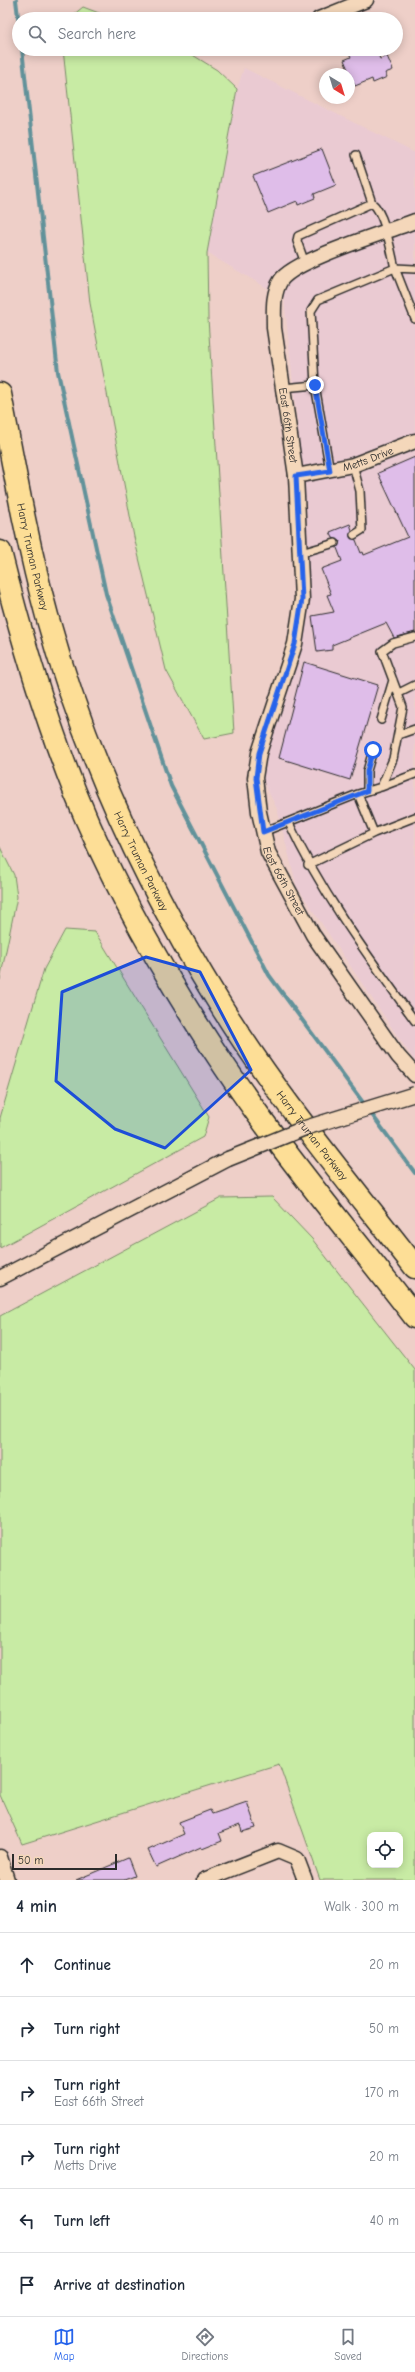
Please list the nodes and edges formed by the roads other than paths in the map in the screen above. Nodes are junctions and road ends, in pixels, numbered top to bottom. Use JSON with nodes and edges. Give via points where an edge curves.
{"nodes":[{"id":1,"x":366,"y":0,"type":"edge"},
{"id":2,"x":336,"y":12,"type":"edge"},
{"id":3,"x":356,"y":155,"type":"dead end"},
{"id":4,"x":372,"y":203,"type":"junction"},
{"id":5,"x":415,"y":221,"type":"edge"},
{"id":6,"x":386,"y":232,"type":"junction"},
{"id":7,"x":305,"y":263,"type":"junction"},
{"id":8,"x":395,"y":268,"type":"junction"},
{"id":9,"x":415,"y":269,"type":"edge"},
{"id":10,"x":415,"y":319,"type":"edge"},
{"id":11,"x":315,"y":385,"type":"junction"},
{"id":12,"x":283,"y":388,"type":"junction"},
{"id":13,"x":0,"y":394,"type":"edge"},
{"id":14,"x":415,"y":441,"type":"edge"},
{"id":15,"x":354,"y":465,"type":"junction"},
{"id":16,"x":330,"y":471,"type":"junction"},
{"id":17,"x":296,"y":476,"type":"junction"},
{"id":18,"x":354,"y":535,"type":"dead end"},
{"id":19,"x":335,"y":543,"type":"dead end"},
{"id":20,"x":0,"y":552,"type":"edge"},
{"id":21,"x":301,"y":553,"type":"junction"},
{"id":22,"x":0,"y":578,"type":"edge"},
{"id":23,"x":415,"y":637,"type":"edge"},
{"id":24,"x":393,"y":680,"type":"junction"},
{"id":25,"x":415,"y":686,"type":"edge"},
{"id":26,"x":398,"y":692,"type":"junction"},
{"id":27,"x":41,"y":698,"type":"junction"},
{"id":28,"x":382,"y":720,"type":"dead end"},
{"id":29,"x":415,"y":729,"type":"edge"},
{"id":30,"x":398,"y":736,"type":"junction"},
{"id":31,"x":373,"y":750,"type":"dead end"},
{"id":32,"x":415,"y":774,"type":"edge"},
{"id":33,"x":381,"y":787,"type":"junction"},
{"id":34,"x":367,"y":791,"type":"junction"},
{"id":35,"x":358,"y":794,"type":"junction"},
{"id":36,"x":415,"y":817,"type":"edge"},
{"id":37,"x":289,"y":823,"type":"junction"},
{"id":38,"x":263,"y":832,"type":"junction"},
{"id":39,"x":374,"y":833,"type":"junction"},
{"id":40,"x":308,"y":865,"type":"junction"},
{"id":41,"x":415,"y":1021,"type":"edge"},
{"id":42,"x":415,"y":1075,"type":"edge"},
{"id":43,"x":415,"y":1094,"type":"edge"},
{"id":44,"x":415,"y":1267,"type":"edge"},
{"id":45,"x":0,"y":1278,"type":"edge"},
{"id":46,"x":415,"y":1317,"type":"edge"},
{"id":47,"x":0,"y":1857,"type":"edge"},
{"id":48,"x":7,"y":1880,"type":"edge"},
{"id":49,"x":204,"y":1880,"type":"edge"},
{"id":50,"x":305,"y":1880,"type":"edge"}],
"edges":[{"from":1,"to":2,"type":"street"},
{"from":3,"to":4,"type":"lane"},
{"from":4,"to":6,"type":"lane","via":[[376,206]]},
{"from":4,"to":7,"type":"lane","via":[[298,236],[296,241]]},
{"from":5,"to":6,"type":"street","name":"East 66th Street"},
{"from":6,"to":7,"type":"street","name":"East 66th Street"},
{"from":6,"to":8,"type":"lane"},
{"from":7,"to":12,"type":"street","name":"East 66th Street","via":[[293,269],[282,280],[275,296],[274,328]]},
{"from":8,"to":9,"type":"lane"},
{"from":8,"to":10,"type":"lane"},
{"from":8,"to":11,"type":"lane","via":[[318,300],[311,311]]},
{"from":11,"to":12,"type":"lane"},
{"from":11,"to":16,"type":"lane"},
{"from":12,"to":17,"type":"street","name":"East 66th Street"},
{"from":13,"to":44,"type":"highway","name":"Harry Truman Parkway","via":[[47,616],[87,737],[124,826],[186,946],[251,1052]]},
{"from":14,"to":15,"type":"street","name":"Metts Drive"},
{"from":15,"to":16,"type":"street","name":"Metts Drive"},
{"from":15,"to":18,"type":"lane","via":[[360,491],[362,530]]},
{"from":16,"to":17,"type":"street","name":"Metts Drive"},
{"from":17,"to":21,"type":"street","name":"East 66th Street"},
{"from":19,"to":21,"type":"lane"},
{"from":20,"to":27,"type":"highway","via":[[18,625]]},
{"from":21,"to":38,"type":"street","name":"East 66th Street","via":[[302,599],[299,625],[259,753],[256,778]]},
{"from":22,"to":27,"type":"highway"},
{"from":23,"to":24,"type":"lane","via":[[393,643],[382,651]]},
{"from":24,"to":26,"type":"lane"},
{"from":24,"to":28,"type":"lane"},
{"from":25,"to":26,"type":"lane"},
{"from":26,"to":30,"type":"lane","via":[[404,707]]},
{"from":27,"to":46,"type":"highway","via":[[75,792],[105,859],[141,929],[195,1022],[260,1115]]},
{"from":29,"to":30,"type":"lane"},
{"from":30,"to":33,"type":"lane","via":[[393,759]]},
{"from":31,"to":34,"type":"lane","via":[[367,771]]},
{"from":32,"to":33,"type":"lane"},
{"from":33,"to":34,"type":"lane"},
{"from":34,"to":35,"type":"lane"},
{"from":35,"to":37,"type":"lane"},
{"from":35,"to":39,"type":"lane"},
{"from":36,"to":39,"type":"lane"},
{"from":37,"to":38,"type":"lane"},
{"from":37,"to":40,"type":"lane"},
{"from":38,"to":42,"type":"street","name":"East 66th Street","via":[[268,852],[313,935],[398,1056]]},
{"from":39,"to":40,"type":"lane"},
{"from":40,"to":41,"type":"lane","via":[[368,958]]},
{"from":43,"to":45,"type":"street","bridge":true,"via":[[305,1128],[228,1159]]},
{"from":47,"to":48,"type":"street"},
{"from":49,"to":50,"type":"street","via":[[278,1851],[297,1859]]}]}
